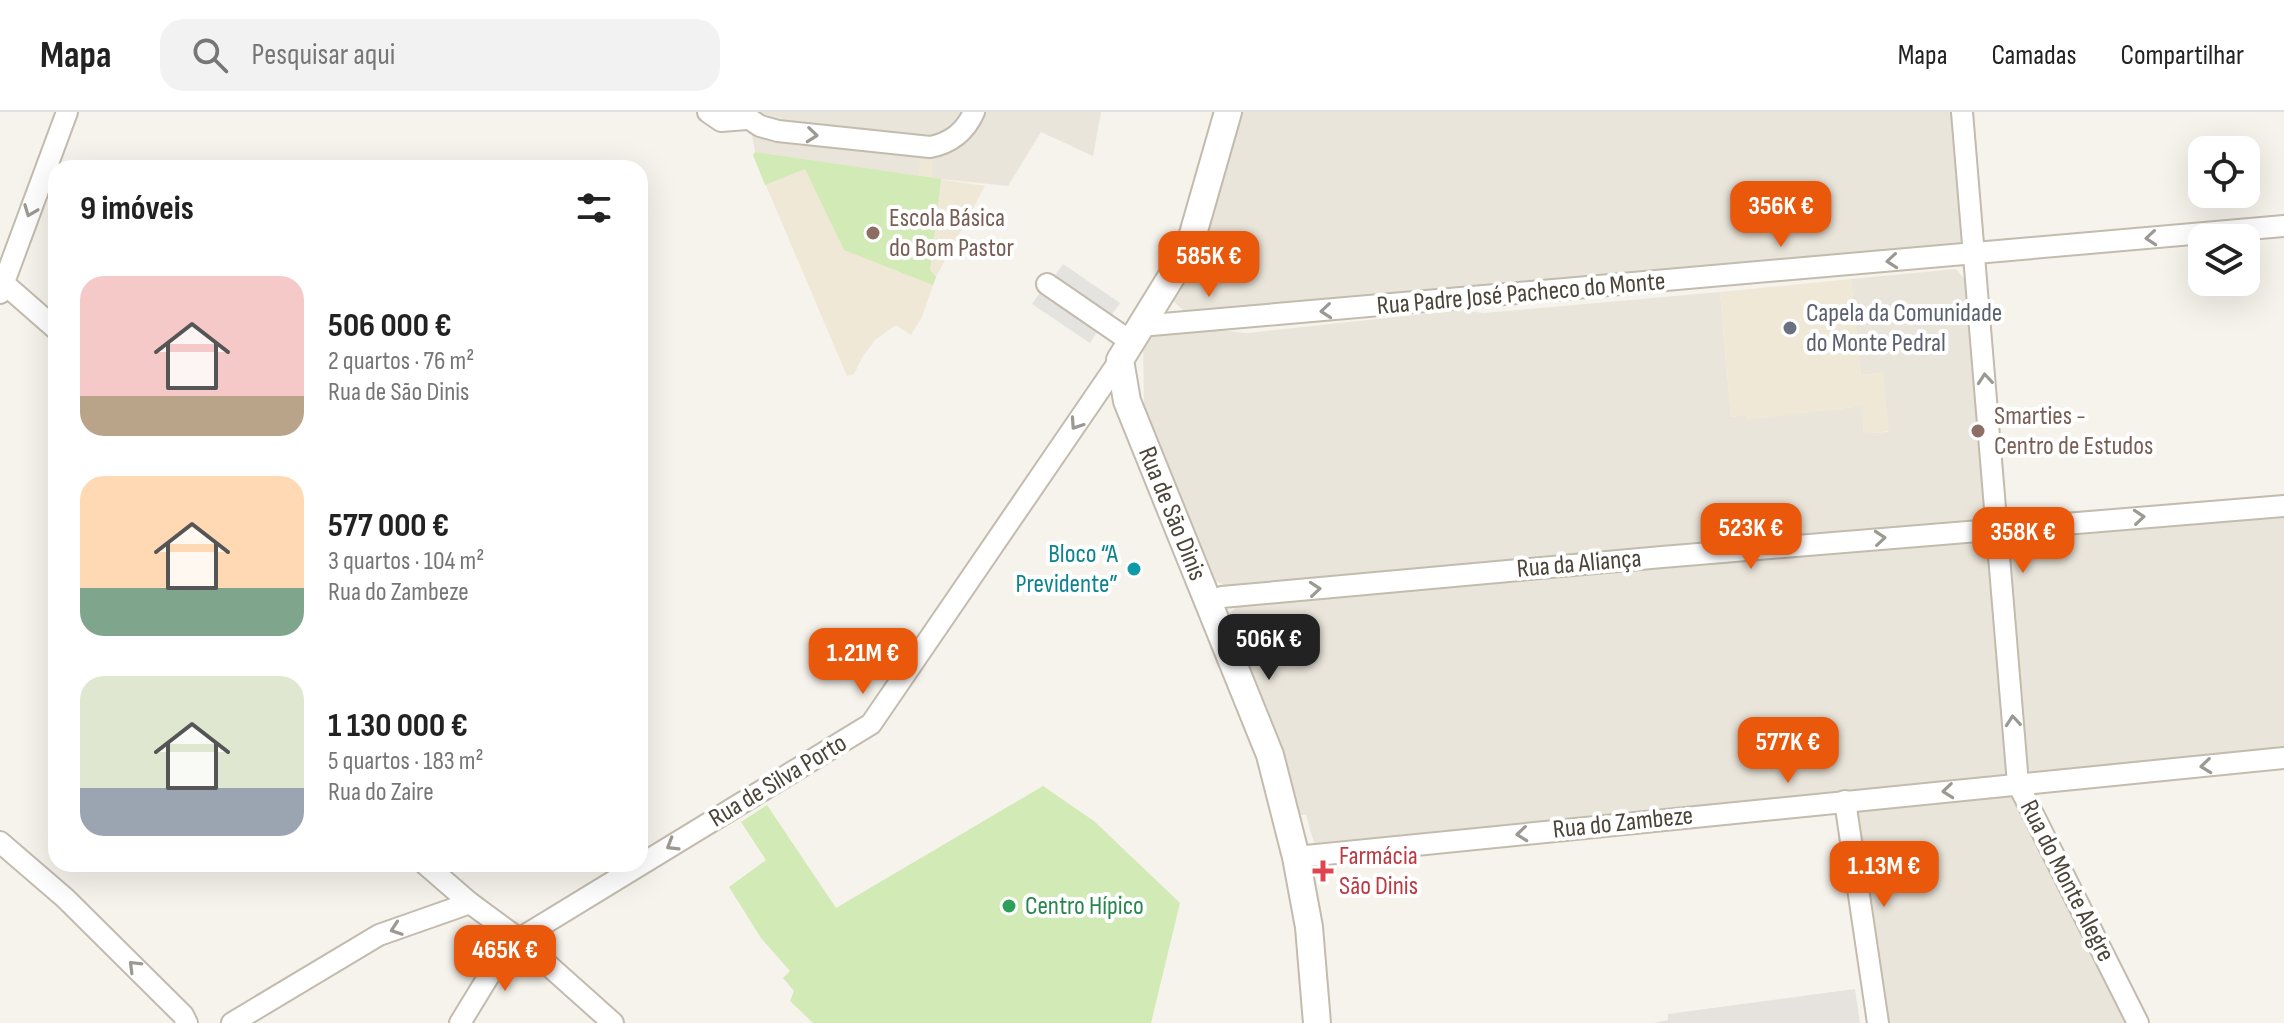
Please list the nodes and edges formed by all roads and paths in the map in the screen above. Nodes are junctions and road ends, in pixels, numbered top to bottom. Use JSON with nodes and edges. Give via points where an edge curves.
{"nodes":[{"id":1,"x":67,"y":112,"type":"edge"},
{"id":2,"x":708,"y":112,"type":"edge"},
{"id":3,"x":974,"y":112,"type":"edge"},
{"id":4,"x":1228,"y":112,"type":"edge"},
{"id":5,"x":1962,"y":112,"type":"edge"},
{"id":6,"x":743,"y":115,"type":"edge"},
{"id":7,"x":780,"y":122,"type":"edge"},
{"id":8,"x":49,"y":160,"type":"edge"},
{"id":9,"x":48,"y":162,"type":"edge"},
{"id":10,"x":2284,"y":226,"type":"edge"},
{"id":11,"x":1975,"y":253,"type":"junction"},
{"id":12,"x":1047,"y":284,"type":"dead end"},
{"id":13,"x":1,"y":285,"type":"edge"},
{"id":14,"x":48,"y":323,"type":"edge"},
{"id":15,"x":1130,"y":342,"type":"junction"},
{"id":16,"x":2284,"y":506,"type":"edge"},
{"id":17,"x":1997,"y":528,"type":"junction"},
{"id":18,"x":1210,"y":602,"type":"junction"},
{"id":19,"x":2284,"y":758,"type":"edge"},
{"id":20,"x":2018,"y":784,"type":"junction"},
{"id":21,"x":1845,"y":801,"type":"junction"},
{"id":22,"x":0,"y":842,"type":"edge"},
{"id":23,"x":1296,"y":857,"type":"junction"},
{"id":24,"x":648,"y":860,"type":"edge"},
{"id":25,"x":434,"y":872,"type":"edge"},
{"id":26,"x":629,"y":872,"type":"edge"},
{"id":27,"x":470,"y":903,"type":"junction"},
{"id":28,"x":519,"y":939,"type":"junction"},
{"id":29,"x":187,"y":1023,"type":"edge"},
{"id":30,"x":232,"y":1023,"type":"edge"},
{"id":31,"x":460,"y":1023,"type":"edge"},
{"id":32,"x":613,"y":1023,"type":"edge"},
{"id":33,"x":1317,"y":1023,"type":"edge"},
{"id":34,"x":1878,"y":1023,"type":"edge"},
{"id":35,"x":2138,"y":1023,"type":"edge"}],
"edges":[{"from":1,"to":8,"type":"street","one_way":true},
{"from":2,"to":6,"type":"street","via":[[721,121]]},
{"from":7,"to":3,"type":"street","one_way":true,"via":[[930,147],[956,137]]},
{"from":4,"to":15,"type":"street","via":[[1189,248]]},
{"from":5,"to":11,"type":"street","name":"Rua do Monte Alegre"},
{"from":6,"to":7,"type":"street"},
{"from":9,"to":13,"type":"street","one_way":true},
{"from":10,"to":11,"type":"street","name":"Rua Padre José Pacheco do Monte","one_way":true},
{"from":11,"to":15,"type":"street","name":"Rua Padre José Pacheco do Monte","one_way":true},
{"from":17,"to":11,"type":"street","name":"Rua do Monte Alegre","one_way":true},
{"from":12,"to":15,"type":"street"},
{"from":13,"to":14,"type":"street"},
{"from":15,"to":18,"type":"street","name":"Rua de São Dinis","via":[[1127,401]]},
{"from":15,"to":24,"type":"street","name":"Rua de Silva Porto","one_way":true,"via":[[871,724]]},
{"from":17,"to":16,"type":"street","name":"Rua da Aliança","one_way":true},
{"from":18,"to":17,"type":"street","name":"Rua da Aliança","one_way":true},
{"from":20,"to":17,"type":"street","name":"Rua do Monte Alegre","one_way":true},
{"from":18,"to":23,"type":"street","name":"Rua de São Dinis","via":[[1270,755]]},
{"from":19,"to":20,"type":"street","name":"Rua do Zambeze","one_way":true},
{"from":20,"to":21,"type":"street","name":"Rua do Zambeze","one_way":true},
{"from":20,"to":35,"type":"street","name":"Rua do Monte Alegre"},
{"from":21,"to":23,"type":"street","name":"Rua do Zambeze","one_way":true},
{"from":21,"to":34,"type":"street"},
{"from":29,"to":22,"type":"street","one_way":true,"via":[[65,898]]},
{"from":23,"to":33,"type":"street","name":"Rua de São Dinis","via":[[1309,927]]},
{"from":25,"to":27,"type":"street"},
{"from":26,"to":28,"type":"street","name":"Rua de Silva Porto","one_way":true},
{"from":27,"to":28,"type":"street"},
{"from":27,"to":30,"type":"street","one_way":true,"via":[[379,935]]},
{"from":28,"to":31,"type":"street","name":"Rua de Silva Porto","via":[[501,956]]},
{"from":28,"to":32,"type":"street"}]}
